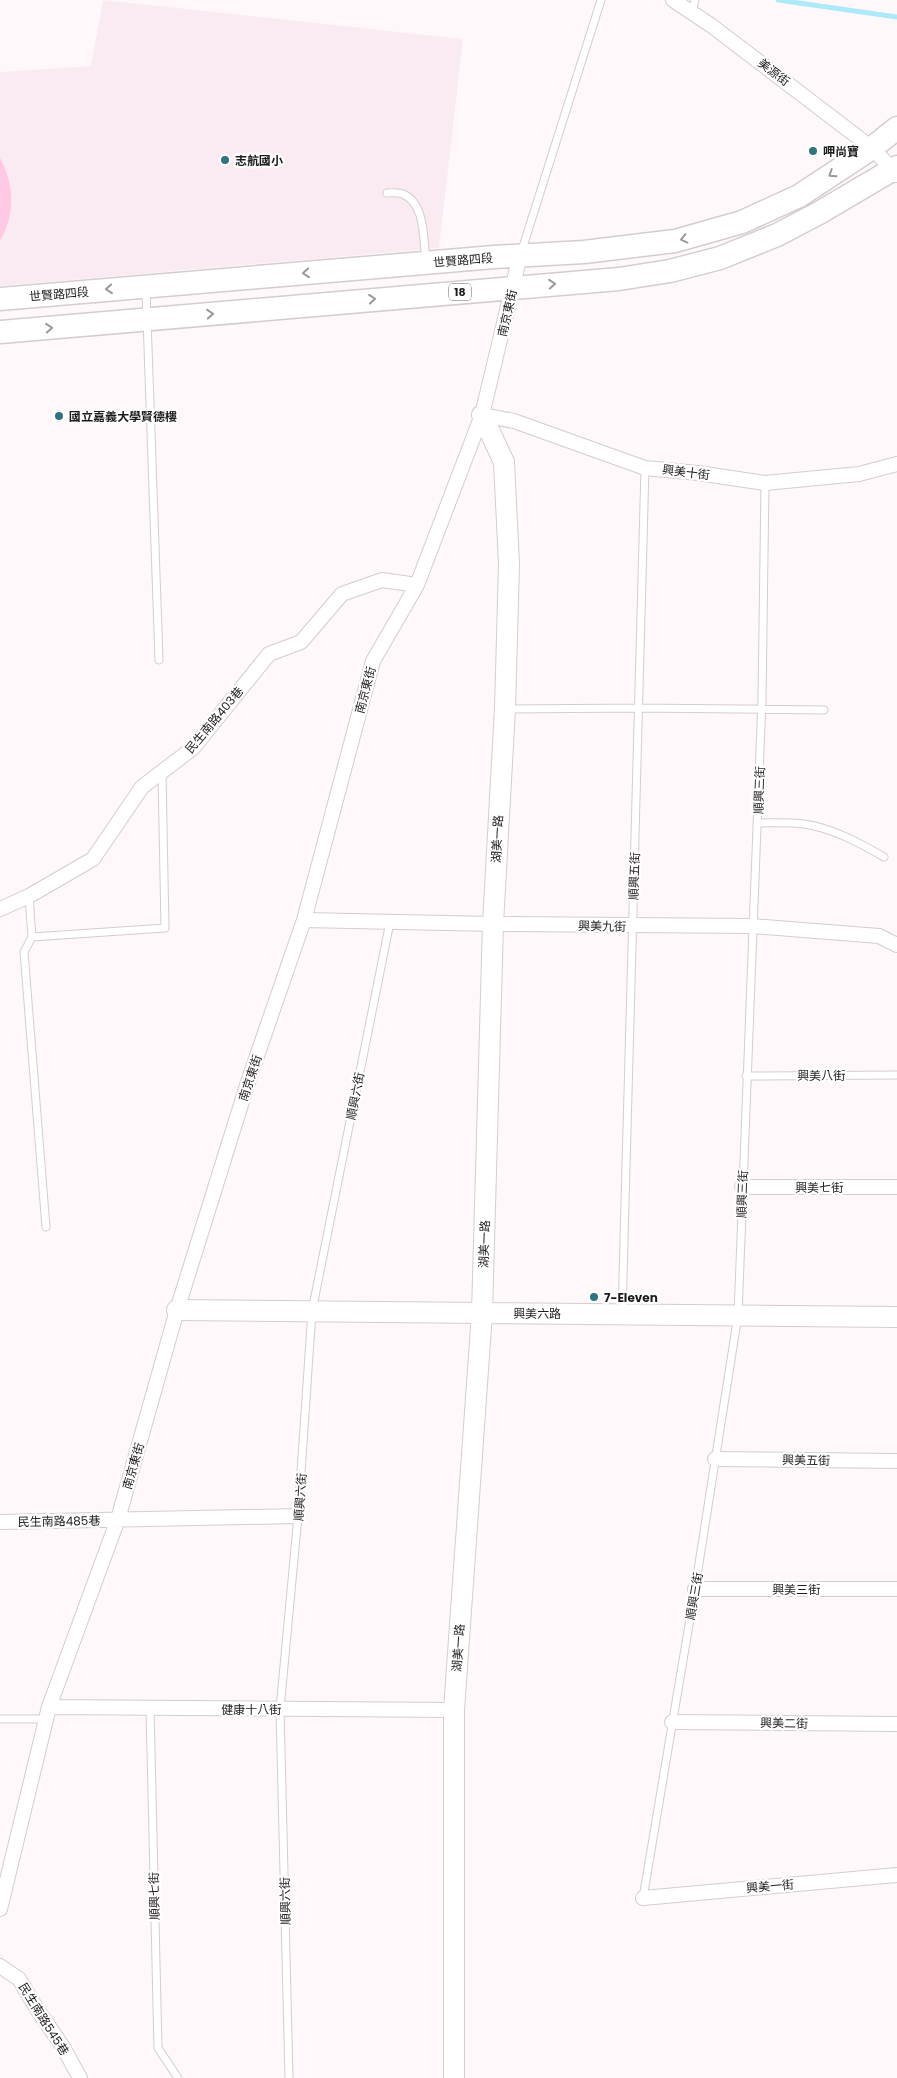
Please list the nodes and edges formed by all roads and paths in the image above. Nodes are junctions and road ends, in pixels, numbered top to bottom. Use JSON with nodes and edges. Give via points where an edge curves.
{"nodes":[{"id":1,"x":601,"y":0,"type":"edge"},
{"id":2,"x":673,"y":0,"type":"edge"},
{"id":3,"x":694,"y":6,"type":"edge"},
{"id":4,"x":897,"y":128,"type":"edge"},
{"id":5,"x":872,"y":148,"type":"junction"},
{"id":6,"x":896,"y":171,"type":"edge"},
{"id":7,"x":388,"y":193,"type":"dead end"},
{"id":8,"x":520,"y":256,"type":"junction"},
{"id":9,"x":426,"y":263,"type":"junction"},
{"id":10,"x":146,"y":286,"type":"junction"},
{"id":11,"x":513,"y":287,"type":"junction"},
{"id":12,"x":0,"y":299,"type":"edge"},
{"id":13,"x":147,"y":319,"type":"junction"},
{"id":14,"x":0,"y":332,"type":"edge"},
{"id":15,"x":482,"y":415,"type":"junction"},
{"id":16,"x":897,"y":464,"type":"edge"},
{"id":17,"x":645,"y":468,"type":"junction"},
{"id":18,"x":765,"y":483,"type":"junction"},
{"id":19,"x":417,"y":585,"type":"junction"},
{"id":20,"x":159,"y":660,"type":"dead end"},
{"id":21,"x":638,"y":708,"type":"junction"},
{"id":22,"x":505,"y":709,"type":"junction"},
{"id":23,"x":761,"y":709,"type":"junction"},
{"id":24,"x":824,"y":710,"type":"dead end"},
{"id":25,"x":162,"y":774,"type":"junction"},
{"id":26,"x":757,"y":823,"type":"junction"},
{"id":27,"x":884,"y":856,"type":"dead end"},
{"id":28,"x":29,"y":896,"type":"junction"},
{"id":29,"x":0,"y":909,"type":"edge"},
{"id":30,"x":304,"y":920,"type":"junction"},
{"id":31,"x":390,"y":922,"type":"junction"},
{"id":32,"x":493,"y":924,"type":"junction"},
{"id":33,"x":632,"y":926,"type":"junction"},
{"id":34,"x":752,"y":926,"type":"junction"},
{"id":35,"x":32,"y":936,"type":"junction"},
{"id":36,"x":897,"y":945,"type":"edge"},
{"id":37,"x":897,"y":1075,"type":"edge"},
{"id":38,"x":746,"y":1076,"type":"junction"},
{"id":39,"x":742,"y":1187,"type":"junction"},
{"id":40,"x":897,"y":1188,"type":"edge"},
{"id":41,"x":46,"y":1227,"type":"dead end"},
{"id":42,"x":177,"y":1310,"type":"junction"},
{"id":43,"x":312,"y":1311,"type":"junction"},
{"id":44,"x":482,"y":1313,"type":"junction"},
{"id":45,"x":622,"y":1314,"type":"junction"},
{"id":46,"x":738,"y":1315,"type":"junction"},
{"id":47,"x":897,"y":1317,"type":"edge"},
{"id":48,"x":715,"y":1459,"type":"junction"},
{"id":49,"x":897,"y":1461,"type":"edge"},
{"id":50,"x":298,"y":1516,"type":"junction"},
{"id":51,"x":118,"y":1519,"type":"junction"},
{"id":52,"x":0,"y":1522,"type":"edge"},
{"id":53,"x":695,"y":1589,"type":"junction"},
{"id":54,"x":897,"y":1589,"type":"edge"},
{"id":55,"x":150,"y":1708,"type":"junction"},
{"id":56,"x":280,"y":1709,"type":"junction"},
{"id":57,"x":454,"y":1710,"type":"junction"},
{"id":58,"x":47,"y":1713,"type":"junction"},
{"id":59,"x":0,"y":1719,"type":"edge"},
{"id":60,"x":672,"y":1722,"type":"junction"},
{"id":61,"x":897,"y":1724,"type":"edge"},
{"id":62,"x":897,"y":1875,"type":"edge"},
{"id":63,"x":643,"y":1898,"type":"joint"},
{"id":64,"x":0,"y":1909,"type":"edge"},
{"id":65,"x":0,"y":1966,"type":"edge"},
{"id":66,"x":80,"y":2078,"type":"edge"},
{"id":67,"x":178,"y":2078,"type":"edge"},
{"id":68,"x":289,"y":2078,"type":"edge"},
{"id":69,"x":454,"y":2078,"type":"edge"}],
"edges":[{"from":1,"to":8,"type":"lane"},
{"from":2,"to":3,"type":"street","name":"美源街"},
{"from":3,"to":5,"type":"street","name":"美源街","via":[[712,26]]},
{"from":4,"to":5,"type":"main road","name":"世賢路四段"},
{"from":5,"to":6,"type":"street","name":"美源街"},
{"from":5,"to":8,"type":"main road","name":"世賢路四段","one_way":true,"via":[[799,196],[742,222],[710,232],[645,246]]},
{"from":11,"to":6,"type":"main road","number":"18","one_way":true,"via":[[619,279],[670,271],[720,258],[778,235]]},
{"from":7,"to":9,"type":"lane","via":[[401,193],[410,198],[420,212]]},
{"from":8,"to":9,"type":"main road","name":"世賢路四段"},
{"from":8,"to":11,"type":"street","name":"南京東街"},
{"from":9,"to":10,"type":"main road","name":"世賢路四段","one_way":true},
{"from":10,"to":12,"type":"main road","name":"世賢路四段","one_way":true},
{"from":10,"to":13,"type":"lane"},
{"from":13,"to":11,"type":"main road","number":"18","one_way":true},
{"from":11,"to":15,"type":"street","name":"南京東街"},
{"from":14,"to":13,"type":"main road","number":"18","one_way":true},
{"from":13,"to":20,"type":"lane"},
{"from":15,"to":17,"type":"street","name":"興美十街","via":[[514,421]]},
{"from":15,"to":19,"type":"street","name":"南京東街"},
{"from":15,"to":22,"type":"street","name":"湖美一路","via":[[504,462],[509,564]]},
{"from":16,"to":18,"type":"street","name":"興美十街","via":[[859,474]]},
{"from":17,"to":18,"type":"street","name":"興美十街"},
{"from":17,"to":21,"type":"lane","name":"順興五街"},
{"from":18,"to":23,"type":"lane","name":"順興三街"},
{"from":19,"to":25,"type":"street","name":"民生南路403巷","via":[[382,580],[342,594],[301,642],[269,654],[193,748]]},
{"from":19,"to":30,"type":"street","name":"南京東街","via":[[373,661]]},
{"from":21,"to":22,"type":"lane"},
{"from":21,"to":23,"type":"lane"},
{"from":21,"to":33,"type":"lane","name":"順興五街"},
{"from":22,"to":32,"type":"street","name":"湖美一路"},
{"from":23,"to":24,"type":"lane"},
{"from":23,"to":26,"type":"lane","name":"順興三街"},
{"from":25,"to":28,"type":"street","name":"民生南路403巷","via":[[142,787],[93,859]]},
{"from":25,"to":35,"type":"lane","via":[[165,928]]},
{"from":26,"to":27,"type":"lane","via":[[804,824],[825,829]]},
{"from":26,"to":34,"type":"lane","name":"順興三街"},
{"from":28,"to":29,"type":"street","name":"民生南路403巷"},
{"from":28,"to":35,"type":"lane"},
{"from":30,"to":31,"type":"street","name":"興美九街"},
{"from":30,"to":42,"type":"street","name":"南京東街","via":[[249,1079]]},
{"from":31,"to":32,"type":"street","name":"興美九街"},
{"from":31,"to":43,"type":"lane","name":"順興六街"},
{"from":32,"to":33,"type":"street","name":"興美九街"},
{"from":32,"to":44,"type":"street","name":"湖美一路"},
{"from":33,"to":34,"type":"street","name":"興美九街"},
{"from":33,"to":45,"type":"lane","name":"順興五街"},
{"from":34,"to":36,"type":"street","name":"興美九街","via":[[879,936]]},
{"from":34,"to":38,"type":"lane","name":"順興三街"},
{"from":35,"to":41,"type":"lane","via":[[24,952]]},
{"from":37,"to":38,"type":"lane","name":"興美八街"},
{"from":38,"to":39,"type":"lane","name":"順興三街"},
{"from":39,"to":40,"type":"street","name":"興美七街"},
{"from":39,"to":46,"type":"lane","name":"順興三街"},
{"from":42,"to":43,"type":"street","name":"興美六路"},
{"from":42,"to":51,"type":"street","name":"南京東街"},
{"from":43,"to":44,"type":"street","name":"興美六路"},
{"from":43,"to":50,"type":"lane","name":"順興六街"},
{"from":44,"to":45,"type":"street","name":"興美六路"},
{"from":44,"to":57,"type":"street","name":"湖美一路"},
{"from":45,"to":46,"type":"street","name":"興美六路"},
{"from":46,"to":47,"type":"street","name":"興美六路"},
{"from":46,"to":48,"type":"lane","name":"順興三街"},
{"from":48,"to":49,"type":"street","name":"興美五街"},
{"from":48,"to":53,"type":"lane","name":"順興三街"},
{"from":50,"to":51,"type":"street","name":"民生南路485巷"},
{"from":50,"to":56,"type":"lane","name":"順興六街"},
{"from":51,"to":52,"type":"street","name":"民生南路485巷"},
{"from":51,"to":58,"type":"street","name":"南京東街"},
{"from":53,"to":54,"type":"street","name":"興美三街"},
{"from":53,"to":60,"type":"lane","name":"順興三街"},
{"from":55,"to":56,"type":"street","name":"健康十八街"},
{"from":55,"to":58,"type":"street","name":"健康十八街"},
{"from":55,"to":67,"type":"lane","name":"順興七街","via":[[158,2048]]},
{"from":56,"to":57,"type":"street","name":"健康十八街"},
{"from":56,"to":68,"type":"lane","name":"順興六街"},
{"from":57,"to":69,"type":"street","name":"湖美一路"},
{"from":58,"to":59,"type":"lane"},
{"from":58,"to":64,"type":"street","name":"南京東街"},
{"from":60,"to":61,"type":"street","name":"興美二街"},
{"from":60,"to":63,"type":"lane","name":"順興三街"},
{"from":62,"to":63,"type":"street","name":"興美一街"},
{"from":65,"to":66,"type":"street","name":"民生南路545巷","via":[[19,1979]]}]}
